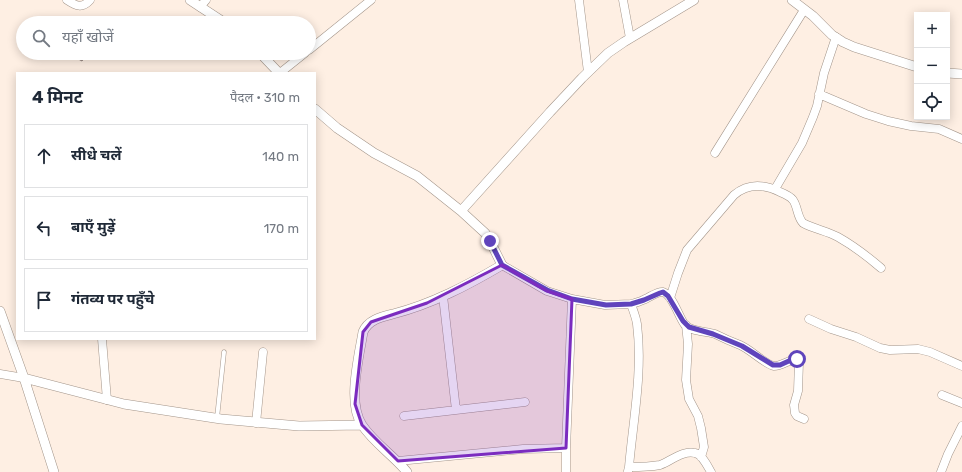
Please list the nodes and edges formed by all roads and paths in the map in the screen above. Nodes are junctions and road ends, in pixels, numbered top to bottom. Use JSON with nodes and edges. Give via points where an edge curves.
{"nodes":[{"id":1,"x":67,"y":0,"type":"edge"},
{"id":2,"x":90,"y":0,"type":"edge"},
{"id":3,"x":190,"y":0,"type":"edge"},
{"id":4,"x":372,"y":0,"type":"edge"},
{"id":5,"x":578,"y":0,"type":"edge"},
{"id":6,"x":623,"y":0,"type":"edge"},
{"id":7,"x":694,"y":0,"type":"edge"},
{"id":8,"x":792,"y":0,"type":"edge"},
{"id":9,"x":203,"y":3,"type":"edge"},
{"id":10,"x":804,"y":10,"type":"junction"},
{"id":11,"x":217,"y":16,"type":"edge"},
{"id":12,"x":836,"y":37,"type":"junction"},
{"id":13,"x":630,"y":38,"type":"junction"},
{"id":14,"x":316,"y":44,"type":"edge"},
{"id":15,"x":267,"y":60,"type":"edge"},
{"id":16,"x":296,"y":60,"type":"edge"},
{"id":17,"x":914,"y":66,"type":"edge"},
{"id":18,"x":279,"y":72,"type":"edge"},
{"id":19,"x":281,"y":72,"type":"edge"},
{"id":20,"x":588,"y":72,"type":"junction"},
{"id":21,"x":950,"y":73,"type":"edge"},
{"id":22,"x":962,"y":74,"type":"edge"},
{"id":23,"x":819,"y":94,"type":"junction"},
{"id":24,"x":316,"y":110,"type":"edge"},
{"id":25,"x":962,"y":139,"type":"edge"},
{"id":26,"x":715,"y":153,"type":"dead end"},
{"id":27,"x":775,"y":189,"type":"junction"},
{"id":28,"x":461,"y":211,"type":"junction"},
{"id":29,"x":502,"y":265,"type":"junction"},
{"id":30,"x":881,"y":268,"type":"dead end"},
{"id":31,"x":443,"y":296,"type":"junction"},
{"id":32,"x":670,"y":298,"type":"junction"},
{"id":33,"x":572,"y":299,"type":"junction"},
{"id":34,"x":631,"y":304,"type":"junction"},
{"id":35,"x":0,"y":311,"type":"edge"},
{"id":36,"x":809,"y":319,"type":"dead end"},
{"id":37,"x":686,"y":325,"type":"junction"},
{"id":38,"x":102,"y":340,"type":"edge"},
{"id":39,"x":224,"y":352,"type":"dead end"},
{"id":40,"x":264,"y":352,"type":"dead end"},
{"id":41,"x":962,"y":366,"type":"edge"},
{"id":42,"x":0,"y":374,"type":"edge"},
{"id":43,"x":24,"y":378,"type":"junction"},
{"id":44,"x":942,"y":395,"type":"dead end"},
{"id":45,"x":107,"y":400,"type":"junction"},
{"id":46,"x":525,"y":402,"type":"dead end"},
{"id":47,"x":962,"y":403,"type":"edge"},
{"id":48,"x":456,"y":410,"type":"junction"},
{"id":49,"x":404,"y":416,"type":"dead end"},
{"id":50,"x":804,"y":418,"type":"dead end"},
{"id":51,"x":217,"y":419,"type":"junction"},
{"id":52,"x":256,"y":423,"type":"junction"},
{"id":53,"x":362,"y":425,"type":"junction"},
{"id":54,"x":962,"y":426,"type":"edge"},
{"id":55,"x":566,"y":448,"type":"junction"},
{"id":56,"x":701,"y":457,"type":"junction"},
{"id":57,"x":398,"y":461,"type":"junction"},
{"id":58,"x":628,"y":470,"type":"edge"},
{"id":59,"x":54,"y":472,"type":"edge"},
{"id":60,"x":407,"y":472,"type":"edge"},
{"id":61,"x":566,"y":472,"type":"edge"},
{"id":62,"x":711,"y":472,"type":"edge"},
{"id":63,"x":941,"y":472,"type":"edge"}],
"edges":[{"from":1,"to":2,"type":"street","via":[[75,6],[80,6]]},
{"from":3,"to":9,"type":"street"},
{"from":4,"to":14,"type":"street"},
{"from":5,"to":20,"type":"street"},
{"from":6,"to":13,"type":"street"},
{"from":7,"to":13,"type":"street"},
{"from":8,"to":10,"type":"street"},
{"from":9,"to":11,"type":"street"},
{"from":10,"to":12,"type":"street"},
{"from":10,"to":26,"type":"street"},
{"from":12,"to":17,"type":"street","via":[[854,47]]},
{"from":12,"to":23,"type":"street","via":[[827,60]]},
{"from":13,"to":20,"type":"street","via":[[608,53]]},
{"from":15,"to":18,"type":"street"},
{"from":16,"to":19,"type":"street"},
{"from":20,"to":28,"type":"street"},
{"from":21,"to":22,"type":"street"},
{"from":23,"to":25,"type":"street","via":[[888,121],[939,129]]},
{"from":23,"to":27,"type":"street","via":[[802,143]]},
{"from":24,"to":28,"type":"street","via":[[337,128],[374,153],[417,176]]},
{"from":27,"to":30,"type":"street","via":[[791,198],[803,223],[850,244]]},
{"from":27,"to":32,"type":"street","via":[[759,185],[750,186],[734,195],[687,250]]},
{"from":28,"to":29,"type":"street","via":[[485,233]]},
{"from":29,"to":31,"type":"street"},
{"from":29,"to":33,"type":"street","via":[[547,290]]},
{"from":31,"to":48,"type":"street"},
{"from":31,"to":53,"type":"street","via":[[382,317],[365,326],[355,404]]},
{"from":32,"to":34,"type":"street","via":[[665,293],[660,293]]},
{"from":32,"to":37,"type":"street"},
{"from":33,"to":34,"type":"street","via":[[606,305]]},
{"from":33,"to":55,"type":"street"},
{"from":34,"to":58,"type":"street","via":[[636,323],[638,353],[637,390]]},
{"from":35,"to":43,"type":"street"},
{"from":36,"to":41,"type":"street","via":[[880,348],[918,349]]},
{"from":37,"to":50,"type":"street","via":[[742,346],[773,365],[798,359],[795,409],[797,416]]},
{"from":37,"to":56,"type":"street","via":[[686,380],[689,399],[701,428],[704,447]]},
{"from":38,"to":45,"type":"street"},
{"from":39,"to":51,"type":"lane"},
{"from":40,"to":52,"type":"street"},
{"from":42,"to":43,"type":"street"},
{"from":43,"to":45,"type":"street"},
{"from":43,"to":59,"type":"street"},
{"from":44,"to":47,"type":"street"},
{"from":45,"to":51,"type":"street"},
{"from":46,"to":48,"type":"street"},
{"from":48,"to":49,"type":"street"},
{"from":51,"to":52,"type":"street"},
{"from":52,"to":53,"type":"street","via":[[299,426]]},
{"from":53,"to":57,"type":"street"},
{"from":54,"to":63,"type":"street"},
{"from":55,"to":57,"type":"street","via":[[523,449]]},
{"from":55,"to":61,"type":"street"},
{"from":56,"to":58,"type":"street","via":[[695,453],[688,453],[660,465]]},
{"from":56,"to":62,"type":"street"},
{"from":57,"to":60,"type":"street"}]}
